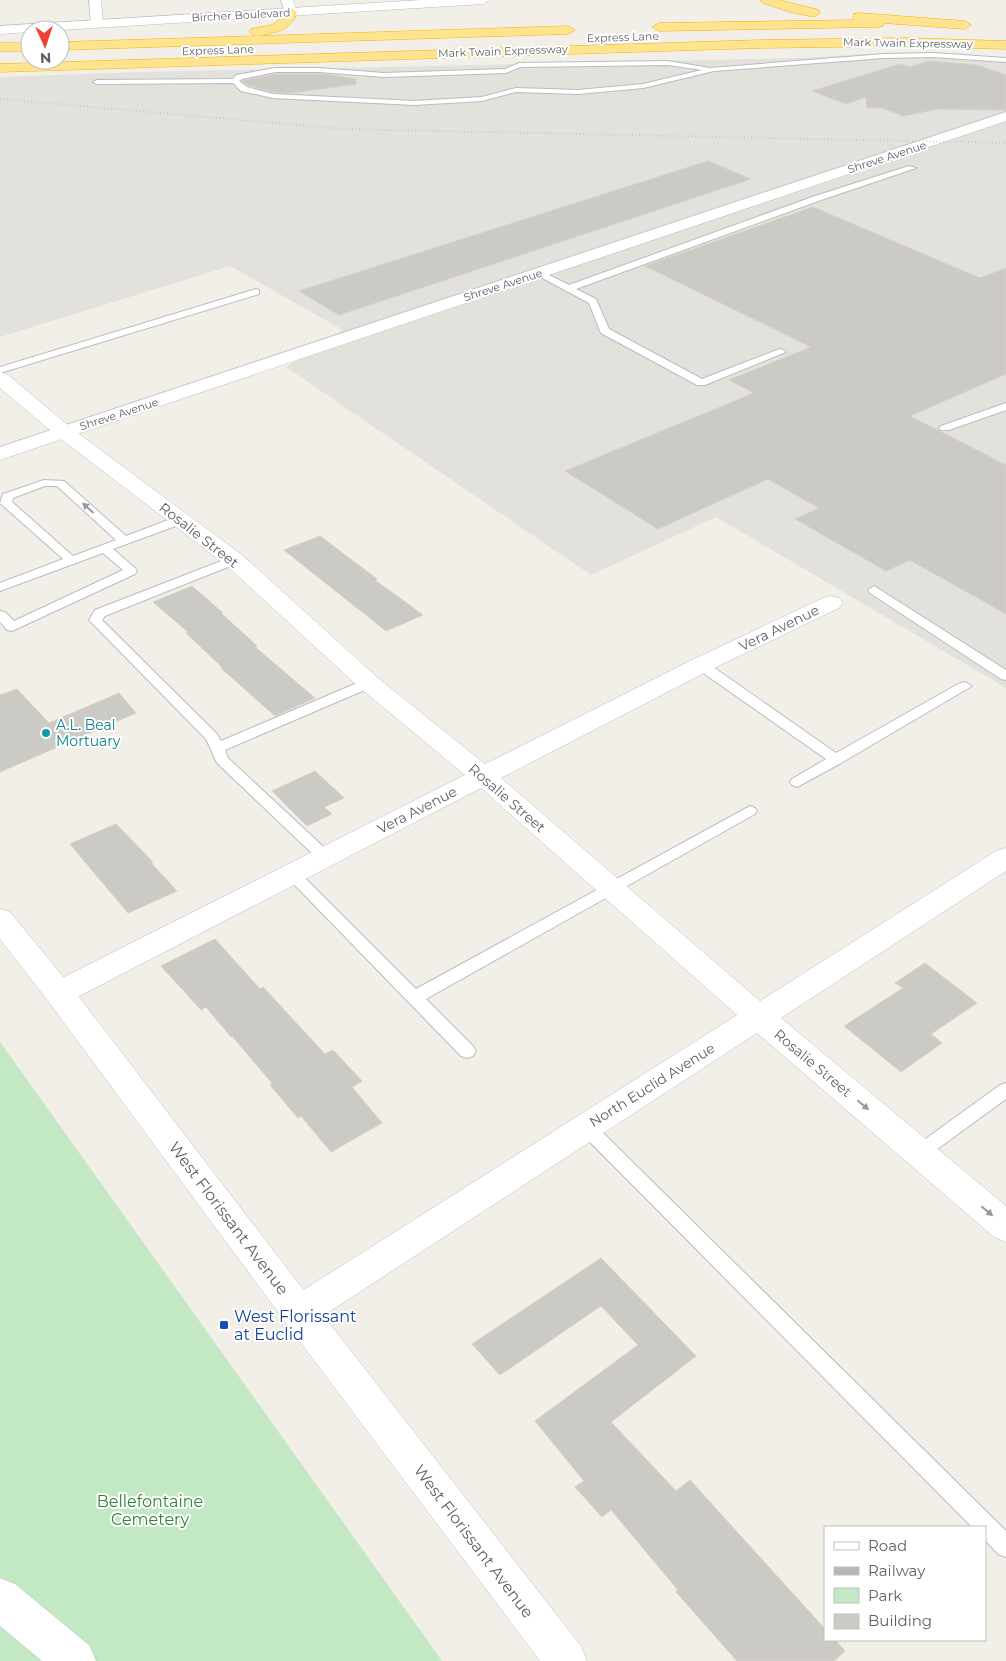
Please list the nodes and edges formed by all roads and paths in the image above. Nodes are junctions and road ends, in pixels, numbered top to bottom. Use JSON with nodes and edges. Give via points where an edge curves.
{"nodes":[{"id":1,"x":95,"y":0,"type":"edge"},
{"id":2,"x":474,"y":0,"type":"edge"},
{"id":3,"x":767,"y":0,"type":"edge"},
{"id":4,"x":785,"y":3,"type":"edge"},
{"id":5,"x":289,"y":6,"type":"edge"},
{"id":6,"x":97,"y":24,"type":"junction"},
{"id":7,"x":965,"y":25,"type":"junction"},
{"id":8,"x":981,"y":26,"type":"dead end"},
{"id":9,"x":649,"y":28,"type":"dead end"},
{"id":10,"x":0,"y":30,"type":"edge"},
{"id":11,"x":580,"y":30,"type":"dead end"},
{"id":12,"x":1006,"y":36,"type":"edge"},
{"id":13,"x":158,"y":42,"type":"junction"},
{"id":14,"x":1006,"y":45,"type":"edge"},
{"id":15,"x":70,"y":46,"type":"edge"},
{"id":16,"x":676,"y":46,"type":"junction"},
{"id":17,"x":20,"y":47,"type":"edge"},
{"id":18,"x":0,"y":48,"type":"edge"},
{"id":19,"x":70,"y":56,"type":"edge"},
{"id":20,"x":1006,"y":56,"type":"edge"},
{"id":21,"x":20,"y":57,"type":"edge"},
{"id":22,"x":0,"y":58,"type":"edge"},
{"id":23,"x":1006,"y":60,"type":"edge"},
{"id":24,"x":0,"y":68,"type":"edge"},
{"id":25,"x":714,"y":69,"type":"junction"},
{"id":26,"x":358,"y":74,"type":"junction"},
{"id":27,"x":511,"y":80,"type":"junction"},
{"id":28,"x":235,"y":81,"type":"junction"},
{"id":29,"x":97,"y":82,"type":"dead end"},
{"id":30,"x":356,"y":83,"type":"dead end"},
{"id":31,"x":354,"y":91,"type":"dead end"},
{"id":32,"x":352,"y":100,"type":"junction"},
{"id":33,"x":1006,"y":116,"type":"edge"},
{"id":34,"x":912,"y":168,"type":"dead end"},
{"id":35,"x":538,"y":273,"type":"junction"},
{"id":36,"x":568,"y":288,"type":"junction"},
{"id":37,"x":256,"y":292,"type":"dead end"},
{"id":38,"x":781,"y":352,"type":"dead end"},
{"id":39,"x":0,"y":370,"type":"edge"},
{"id":40,"x":0,"y":378,"type":"edge"},
{"id":41,"x":1006,"y":406,"type":"edge"},
{"id":42,"x":945,"y":428,"type":"dead end"},
{"id":43,"x":64,"y":432,"type":"junction"},
{"id":44,"x":0,"y":454,"type":"edge"},
{"id":45,"x":180,"y":520,"type":"junction"},
{"id":46,"x":124,"y":540,"type":"junction"},
{"id":47,"x":104,"y":548,"type":"junction"},
{"id":48,"x":71,"y":560,"type":"junction"},
{"id":49,"x":234,"y":560,"type":"junction"},
{"id":50,"x":0,"y":587,"type":"edge"},
{"id":51,"x":874,"y":590,"type":"dead end"},
{"id":52,"x":831,"y":602,"type":"dead end"},
{"id":53,"x":0,"y":615,"type":"edge"},
{"id":54,"x":701,"y":665,"type":"junction"},
{"id":55,"x":1006,"y":676,"type":"edge"},
{"id":56,"x":369,"y":682,"type":"junction"},
{"id":57,"x":965,"y":686,"type":"dead end"},
{"id":58,"x":217,"y":748,"type":"junction"},
{"id":59,"x":836,"y":760,"type":"junction"},
{"id":60,"x":483,"y":776,"type":"junction"},
{"id":61,"x":797,"y":782,"type":"dead end"},
{"id":62,"x":750,"y":811,"type":"dead end"},
{"id":63,"x":324,"y":857,"type":"junction"},
{"id":64,"x":1006,"y":858,"type":"edge"},
{"id":65,"x":292,"y":874,"type":"junction"},
{"id":66,"x":613,"y":889,"type":"junction"},
{"id":67,"x":0,"y":919,"type":"edge"},
{"id":68,"x":59,"y":993,"type":"junction"},
{"id":69,"x":414,"y":998,"type":"junction"},
{"id":70,"x":760,"y":1017,"type":"junction"},
{"id":71,"x":467,"y":1051,"type":"dead end"},
{"id":72,"x":1006,"y":1090,"type":"edge"},
{"id":73,"x":586,"y":1127,"type":"junction"},
{"id":74,"x":919,"y":1153,"type":"junction"},
{"id":75,"x":1006,"y":1227,"type":"edge"},
{"id":76,"x":299,"y":1312,"type":"junction"},
{"id":77,"x":986,"y":1526,"type":"edge"},
{"id":78,"x":986,"y":1526,"type":"edge"},
{"id":79,"x":1006,"y":1546,"type":"edge"},
{"id":80,"x":0,"y":1599,"type":"edge"},
{"id":81,"x":75,"y":1661,"type":"edge"},
{"id":82,"x":566,"y":1661,"type":"edge"}],
"edges":[{"from":1,"to":6,"type":"street"},
{"from":2,"to":5,"type":"street","name":"Bircher Boulevard"},
{"from":3,"to":4,"type":"highway"},
{"from":4,"to":7,"type":"highway","via":[[835,15]]},
{"from":5,"to":6,"type":"street","name":"Bircher Boulevard"},
{"from":5,"to":13,"type":"highway","via":[[290,18],[284,25],[266,31]]},
{"from":6,"to":10,"type":"street","name":"Bircher Boulevard"},
{"from":7,"to":8,"type":"highway","name":"Mark Twain Expressway"},
{"from":7,"to":9,"type":"highway","name":"Mark Twain Expressway","via":[[822,23]]},
{"from":11,"to":13,"type":"highway","name":"Mark Twain Expressway"},
{"from":12,"to":19,"type":"highway","name":"Express Lane","via":[[764,33]]},
{"from":13,"to":15,"type":"highway","name":"Mark Twain Expressway"},
{"from":14,"to":16,"type":"highway","name":"Mark Twain Expressway","via":[[857,42]]},
{"from":16,"to":20,"type":"highway","via":[[733,50],[930,51]]},
{"from":16,"to":24,"type":"highway","name":"Mark Twain Expressway"},
{"from":17,"to":18,"type":"highway"},
{"from":21,"to":22,"type":"highway"},
{"from":23,"to":25,"type":"lane","via":[[907,54]]},
{"from":25,"to":27,"type":"lane","via":[[643,86],[578,92]]},
{"from":25,"to":27,"type":"lane","via":[[668,63],[519,65]]},
{"from":26,"to":27,"type":"lane"},
{"from":26,"to":28,"type":"lane","via":[[275,70],[239,76]]},
{"from":26,"to":30,"type":"lane"},
{"from":27,"to":32,"type":"lane","via":[[482,99],[414,103]]},
{"from":28,"to":29,"type":"lane"},
{"from":28,"to":32,"type":"lane","via":[[244,89],[273,96]]},
{"from":31,"to":32,"type":"lane"},
{"from":33,"to":35,"type":"street","name":"Shreve Avenue"},
{"from":34,"to":36,"type":"lane","via":[[818,198]]},
{"from":35,"to":36,"type":"lane"},
{"from":35,"to":43,"type":"street","name":"Shreve Avenue"},
{"from":36,"to":38,"type":"lane","via":[[593,301],[605,331],[701,383]]},
{"from":37,"to":39,"type":"lane"},
{"from":40,"to":43,"type":"street","name":"Rosalie Street"},
{"from":41,"to":42,"type":"lane"},
{"from":43,"to":44,"type":"street","name":"Shreve Avenue"},
{"from":43,"to":45,"type":"street","name":"Rosalie Street"},
{"from":45,"to":46,"type":"lane"},
{"from":45,"to":49,"type":"street","name":"Rosalie Street"},
{"from":46,"to":47,"type":"lane"},
{"from":46,"to":48,"type":"lane","one_way":true,"via":[[60,483],[44,483],[7,496],[6,502]]},
{"from":47,"to":48,"type":"lane"},
{"from":47,"to":53,"type":"lane","via":[[131,571],[12,627]]},
{"from":48,"to":50,"type":"lane"},
{"from":49,"to":56,"type":"street","name":"Rosalie Street"},
{"from":49,"to":58,"type":"lane","via":[[100,613],[95,620],[212,737]]},
{"from":51,"to":55,"type":"lane"},
{"from":52,"to":54,"type":"street","name":"Vera Avenue"},
{"from":54,"to":59,"type":"lane"},
{"from":54,"to":60,"type":"street","name":"Vera Avenue"},
{"from":56,"to":58,"type":"lane"},
{"from":56,"to":60,"type":"street","name":"Rosalie Street"},
{"from":57,"to":59,"type":"lane"},
{"from":58,"to":63,"type":"lane","via":[[222,760]]},
{"from":59,"to":61,"type":"lane"},
{"from":60,"to":63,"type":"street","name":"Vera Avenue"},
{"from":60,"to":66,"type":"street","name":"Rosalie Street"},
{"from":62,"to":66,"type":"lane"},
{"from":63,"to":65,"type":"street","name":"Vera Avenue"},
{"from":64,"to":70,"type":"street","name":"North Euclid Avenue"},
{"from":65,"to":68,"type":"street","name":"Vera Avenue"},
{"from":65,"to":69,"type":"lane"},
{"from":66,"to":69,"type":"lane"},
{"from":66,"to":70,"type":"street","name":"Rosalie Street"},
{"from":67,"to":68,"type":"street","name":"West Florissant Avenue"},
{"from":68,"to":76,"type":"street","name":"West Florissant Avenue"},
{"from":69,"to":71,"type":"lane"},
{"from":70,"to":73,"type":"street","name":"North Euclid Avenue"},
{"from":70,"to":74,"type":"street","name":"Rosalie Street","one_way":true},
{"from":72,"to":74,"type":"lane"},
{"from":73,"to":76,"type":"street","name":"North Euclid Avenue"},
{"from":73,"to":77,"type":"lane"},
{"from":74,"to":75,"type":"street","name":"Rosalie Street","one_way":true},
{"from":76,"to":82,"type":"street","name":"West Florissant Avenue"},
{"from":78,"to":79,"type":"lane"},
{"from":80,"to":81,"type":"street"}]}
